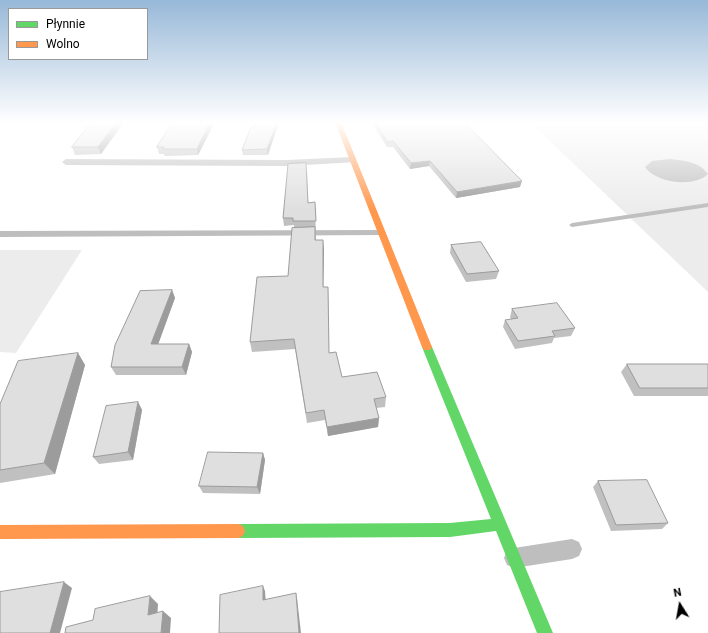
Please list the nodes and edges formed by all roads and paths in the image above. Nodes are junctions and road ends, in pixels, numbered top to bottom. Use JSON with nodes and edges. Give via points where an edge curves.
{"nodes":[{"id":1,"x":350,"y":152,"type":"edge"},
{"id":2,"x":353,"y":160,"type":"junction"},
{"id":3,"x":66,"y":162,"type":"dead end"},
{"id":4,"x":381,"y":233,"type":"junction"},
{"id":5,"x":0,"y":234,"type":"edge"},
{"id":6,"x":501,"y":524,"type":"junction"},
{"id":7,"x":0,"y":532,"type":"edge"},
{"id":8,"x":572,"y":549,"type":"dead end"},
{"id":9,"x":514,"y":558,"type":"junction"},
{"id":10,"x":545,"y":633,"type":"edge"}],
"edges":[{"from":1,"to":2,"type":"street"},
{"from":2,"to":3,"type":"lane","via":[[287,163]]},
{"from":2,"to":4,"type":"street"},
{"from":4,"to":5,"type":"lane"},
{"from":4,"to":6,"type":"street"},
{"from":6,"to":7,"type":"street","via":[[450,530]]},
{"from":6,"to":9,"type":"street"},
{"from":8,"to":9,"type":"lane"},
{"from":9,"to":10,"type":"street"}]}
